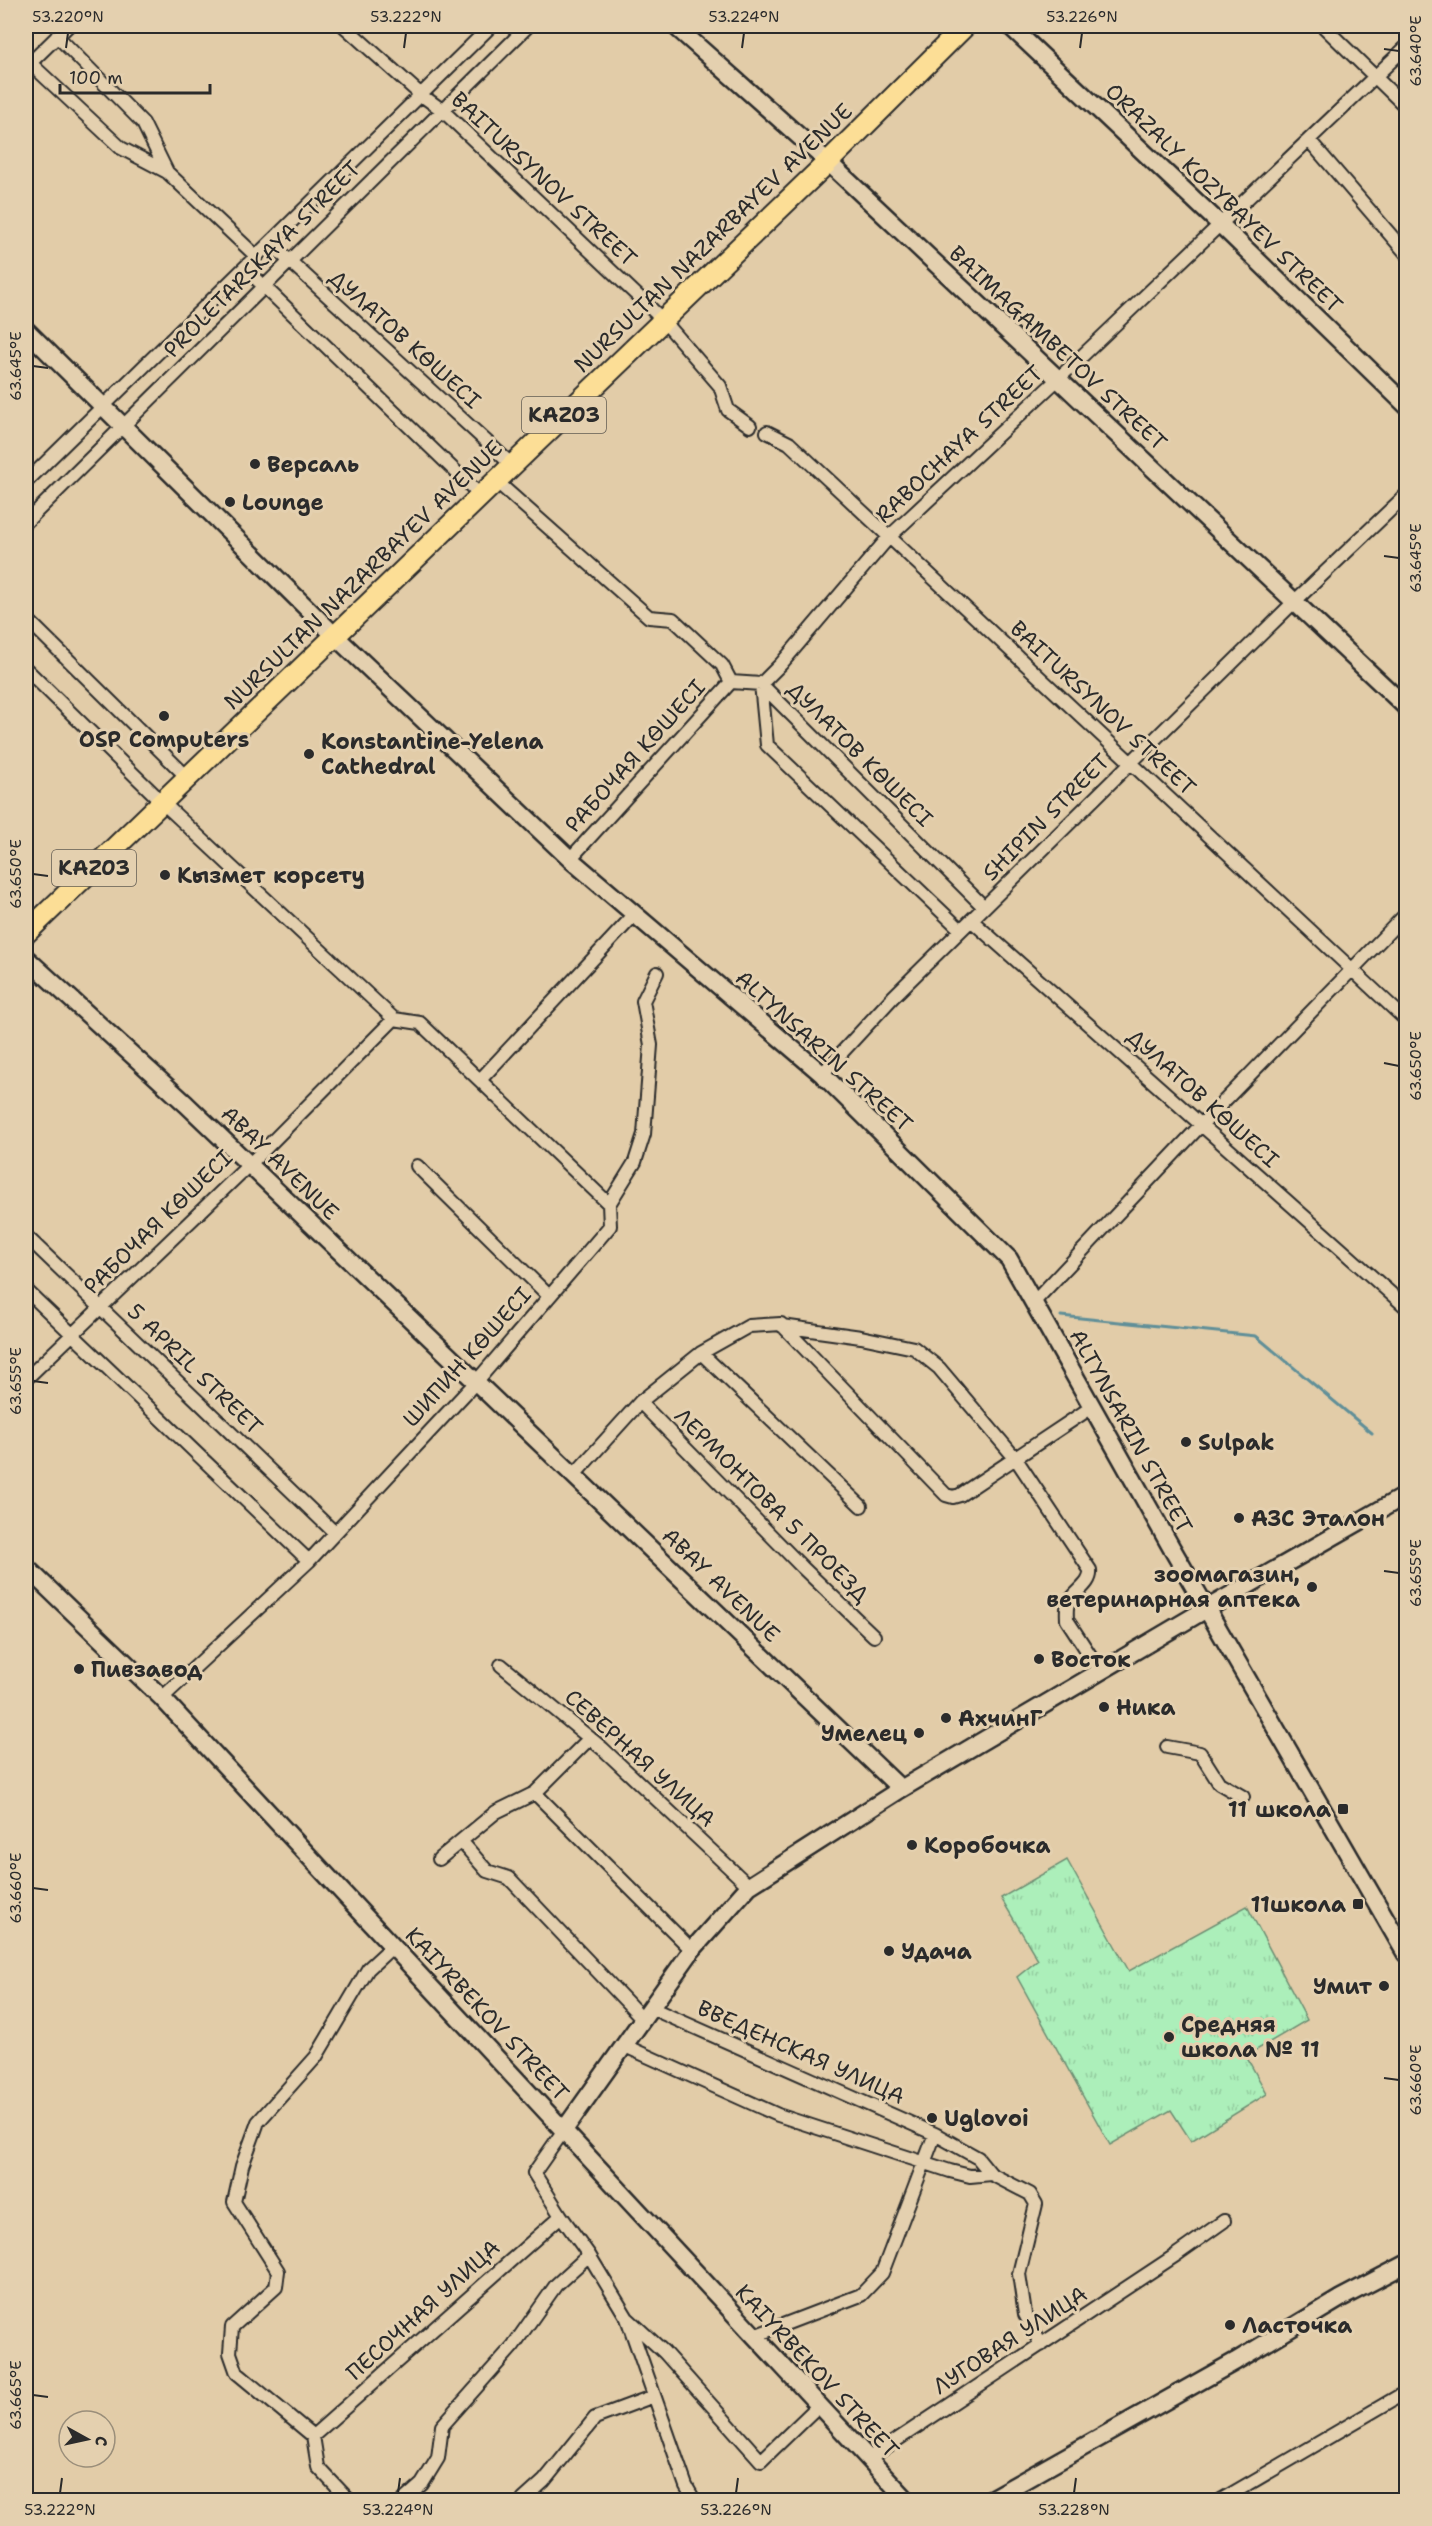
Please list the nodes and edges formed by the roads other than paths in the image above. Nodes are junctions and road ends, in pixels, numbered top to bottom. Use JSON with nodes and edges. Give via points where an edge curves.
{"nodes":[{"id":1,"x":68,"y":26,"type":"edge"},
{"id":2,"x":344,"y":26,"type":"edge"},
{"id":3,"x":491,"y":26,"type":"edge"},
{"id":4,"x":528,"y":26,"type":"edge"},
{"id":5,"x":675,"y":26,"type":"edge"},
{"id":6,"x":965,"y":26,"type":"edge"},
{"id":7,"x":1010,"y":26,"type":"edge"},
{"id":8,"x":1323,"y":26,"type":"edge"},
{"id":9,"x":57,"y":36,"type":"junction"},
{"id":10,"x":1407,"y":47,"type":"edge"},
{"id":11,"x":28,"y":65,"type":"edge"},
{"id":12,"x":1376,"y":77,"type":"junction"},
{"id":13,"x":420,"y":94,"type":"junction"},
{"id":14,"x":1407,"y":107,"type":"edge"},
{"id":15,"x":442,"y":110,"type":"junction"},
{"id":16,"x":1309,"y":140,"type":"junction"},
{"id":17,"x":828,"y":162,"type":"junction"},
{"id":18,"x":167,"y":172,"type":"junction"},
{"id":19,"x":1221,"y":225,"type":"junction"},
{"id":20,"x":270,"y":243,"type":"junction"},
{"id":21,"x":1407,"y":253,"type":"edge"},
{"id":22,"x":256,"y":256,"type":"junction"},
{"id":23,"x":290,"y":262,"type":"junction"},
{"id":24,"x":245,"y":268,"type":"junction"},
{"id":25,"x":264,"y":287,"type":"junction"},
{"id":26,"x":663,"y":320,"type":"junction"},
{"id":27,"x":26,"y":330,"type":"edge"},
{"id":28,"x":1058,"y":380,"type":"junction"},
{"id":29,"x":103,"y":405,"type":"junction"},
{"id":30,"x":1407,"y":405,"type":"edge"},
{"id":31,"x":124,"y":426,"type":"junction"},
{"id":32,"x":750,"y":426,"type":"dead end"},
{"id":33,"x":767,"y":432,"type":"dead end"},
{"id":34,"x":512,"y":465,"type":"junction"},
{"id":35,"x":496,"y":481,"type":"junction"},
{"id":36,"x":26,"y":482,"type":"edge"},
{"id":37,"x":480,"y":495,"type":"junction"},
{"id":38,"x":1407,"y":495,"type":"edge"},
{"id":39,"x":26,"y":522,"type":"edge"},
{"id":40,"x":889,"y":537,"type":"junction"},
{"id":41,"x":1295,"y":601,"type":"junction"},
{"id":42,"x":26,"y":618,"type":"edge"},
{"id":43,"x":335,"y":636,"type":"junction"},
{"id":44,"x":26,"y":669,"type":"edge"},
{"id":45,"x":736,"y":683,"type":"junction"},
{"id":46,"x":757,"y":684,"type":"junction"},
{"id":47,"x":1407,"y":707,"type":"edge"},
{"id":48,"x":1131,"y":763,"type":"junction"},
{"id":49,"x":188,"y":778,"type":"junction"},
{"id":50,"x":162,"y":802,"type":"junction"},
{"id":51,"x":570,"y":859,"type":"junction"},
{"id":52,"x":984,"y":907,"type":"junction"},
{"id":53,"x":635,"y":914,"type":"junction"},
{"id":54,"x":1407,"y":914,"type":"edge"},
{"id":55,"x":971,"y":920,"type":"junction"},
{"id":56,"x":961,"y":930,"type":"junction"},
{"id":57,"x":26,"y":933,"type":"edge"},
{"id":58,"x":26,"y":958,"type":"edge"},
{"id":59,"x":1352,"y":969,"type":"junction"},
{"id":60,"x":657,"y":973,"type":"dead end"},
{"id":61,"x":394,"y":1019,"type":"junction"},
{"id":62,"x":1407,"y":1020,"type":"edge"},
{"id":63,"x":822,"y":1074,"type":"junction"},
{"id":64,"x":480,"y":1080,"type":"junction"},
{"id":65,"x":1201,"y":1125,"type":"junction"},
{"id":66,"x":249,"y":1165,"type":"junction"},
{"id":67,"x":417,"y":1166,"type":"dead end"},
{"id":68,"x":609,"y":1204,"type":"junction"},
{"id":69,"x":26,"y":1236,"type":"edge"},
{"id":70,"x":26,"y":1290,"type":"edge"},
{"id":71,"x":549,"y":1296,"type":"junction"},
{"id":72,"x":1034,"y":1303,"type":"junction"},
{"id":73,"x":99,"y":1307,"type":"junction"},
{"id":74,"x":1407,"y":1307,"type":"edge"},
{"id":75,"x":782,"y":1325,"type":"junction"},
{"id":76,"x":71,"y":1334,"type":"junction"},
{"id":77,"x":701,"y":1353,"type":"junction"},
{"id":78,"x":26,"y":1379,"type":"edge"},
{"id":79,"x":476,"y":1382,"type":"junction"},
{"id":80,"x":640,"y":1402,"type":"junction"},
{"id":81,"x":1092,"y":1407,"type":"junction"},
{"id":82,"x":1016,"y":1459,"type":"junction"},
{"id":83,"x":574,"y":1475,"type":"junction"},
{"id":84,"x":1407,"y":1495,"type":"edge"},
{"id":85,"x":861,"y":1506,"type":"dead end"},
{"id":86,"x":335,"y":1533,"type":"junction"},
{"id":87,"x":309,"y":1561,"type":"junction"},
{"id":88,"x":26,"y":1567,"type":"edge"},
{"id":89,"x":1208,"y":1608,"type":"junction"},
{"id":90,"x":874,"y":1636,"type":"dead end"},
{"id":91,"x":501,"y":1665,"type":"dead end"},
{"id":92,"x":1101,"y":1672,"type":"junction"},
{"id":93,"x":162,"y":1698,"type":"junction"},
{"id":94,"x":590,"y":1738,"type":"junction"},
{"id":95,"x":1167,"y":1747,"type":"dead end"},
{"id":96,"x":901,"y":1789,"type":"junction"},
{"id":97,"x":535,"y":1793,"type":"junction"},
{"id":98,"x":1243,"y":1797,"type":"dead end"},
{"id":99,"x":461,"y":1841,"type":"junction"},
{"id":100,"x":439,"y":1859,"type":"dead end"},
{"id":101,"x":749,"y":1886,"type":"junction"},
{"id":102,"x":393,"y":1946,"type":"junction"},
{"id":103,"x":692,"y":1950,"type":"junction"},
{"id":104,"x":1407,"y":1954,"type":"edge"},
{"id":105,"x":647,"y":2014,"type":"junction"},
{"id":106,"x":625,"y":2046,"type":"junction"},
{"id":107,"x":564,"y":2130,"type":"junction"},
{"id":108,"x":935,"y":2134,"type":"junction"},
{"id":109,"x":923,"y":2163,"type":"junction"},
{"id":110,"x":991,"y":2174,"type":"junction"},
{"id":111,"x":561,"y":2216,"type":"junction"},
{"id":112,"x":1224,"y":2221,"type":"dead end"},
{"id":113,"x":589,"y":2255,"type":"junction"},
{"id":114,"x":1407,"y":2264,"type":"edge"},
{"id":115,"x":627,"y":2318,"type":"junction"},
{"id":116,"x":754,"y":2336,"type":"junction"},
{"id":117,"x":1041,"y":2345,"type":"junction"},
{"id":118,"x":1407,"y":2392,"type":"edge"},
{"id":119,"x":654,"y":2396,"type":"junction"},
{"id":120,"x":818,"y":2406,"type":"junction"},
{"id":121,"x":313,"y":2436,"type":"junction"},
{"id":122,"x":868,"y":2459,"type":"junction"},
{"id":123,"x":349,"y":2500,"type":"edge"},
{"id":124,"x":404,"y":2500,"type":"edge"},
{"id":125,"x":523,"y":2500,"type":"edge"},
{"id":126,"x":694,"y":2500,"type":"edge"},
{"id":127,"x":907,"y":2500,"type":"edge"},
{"id":128,"x":989,"y":2500,"type":"edge"},
{"id":129,"x":1221,"y":2500,"type":"edge"}],
"edges":[{"from":1,"to":9,"type":"street"},
{"from":2,"to":13,"type":"street","name":"BAITURSYNOV STREET"},
{"from":3,"to":13,"type":"street","name":"PROLETARSKAYA STREET"},
{"from":4,"to":15,"type":"street","name":"PROLETARSKAYA STREET"},
{"from":5,"to":17,"type":"street","name":"BAIMAGAMBETOV STREET"},
{"from":6,"to":17,"type":"main road","name":"NURSULTAN NAZARBAYEV AVENUE","number":"KАZ03"},
{"from":7,"to":19,"type":"street","name":"ORAZALY KOZYBAYEV STREET"},
{"from":8,"to":12,"type":"street"},
{"from":9,"to":11,"type":"street"},
{"from":9,"to":18,"type":"street","via":[[143,123]]},
{"from":10,"to":12,"type":"street","name":"RABOCHAYA STREET"},
{"from":11,"to":18,"type":"street","via":[[121,148]]},
{"from":12,"to":14,"type":"street"},
{"from":12,"to":16,"type":"street","name":"RABOCHAYA STREET"},
{"from":13,"to":15,"type":"street","name":"BAITURSYNOV STREET"},
{"from":13,"to":20,"type":"street","name":"PROLETARSKAYA STREET"},
{"from":15,"to":23,"type":"street","name":"PROLETARSKAYA STREET"},
{"from":15,"to":26,"type":"street","name":"BAITURSYNOV STREET"},
{"from":16,"to":19,"type":"street","name":"RABOCHAYA STREET"},
{"from":16,"to":21,"type":"street"},
{"from":17,"to":26,"type":"main road","name":"NURSULTAN NAZARBAYEV AVENUE","number":"KАZ03"},
{"from":17,"to":28,"type":"street","name":"BAIMAGAMBETOV STREET"},
{"from":18,"to":22,"type":"street"},
{"from":19,"to":28,"type":"street","name":"RABOCHAYA STREET"},
{"from":19,"to":30,"type":"street","name":"ORAZALY KOZYBAYEV STREET"},
{"from":20,"to":22,"type":"street","name":"PROLETARSKAYA STREET"},
{"from":20,"to":23,"type":"street","name":"ДУЛАТОВ КӨШЕСІ"},
{"from":22,"to":24,"type":"street","name":"PROLETARSKAYA STREET"},
{"from":23,"to":25,"type":"street","name":"PROLETARSKAYA STREET"},
{"from":23,"to":34,"type":"street","name":"ДУЛАТОВ КӨШЕСІ"},
{"from":24,"to":25,"type":"street"},
{"from":24,"to":29,"type":"street","name":"PROLETARSKAYA STREET"},
{"from":25,"to":31,"type":"street","name":"PROLETARSKAYA STREET"},
{"from":25,"to":37,"type":"street"},
{"from":26,"to":32,"type":"street","name":"BAITURSYNOV STREET","via":[[720,386],[728,410]]},
{"from":26,"to":34,"type":"main road","name":"NURSULTAN NAZARBAYEV AVENUE","number":"KАZ03"},
{"from":27,"to":29,"type":"street","name":"ALTYNSARIN STREET"},
{"from":28,"to":40,"type":"street","name":"RABOCHAYA STREET"},
{"from":28,"to":41,"type":"street","name":"BAIMAGAMBETOV STREET"},
{"from":29,"to":31,"type":"street","name":"ALTYNSARIN STREET"},
{"from":29,"to":36,"type":"street","name":"PROLETARSKAYA STREET"},
{"from":31,"to":39,"type":"street","name":"PROLETARSKAYA STREET"},
{"from":31,"to":43,"type":"street","name":"ALTYNSARIN STREET"},
{"from":33,"to":40,"type":"street","name":"BAITURSYNOV STREET","via":[[789,443]]},
{"from":34,"to":35,"type":"main road","name":"NURSULTAN NAZARBAYEV AVENUE","number":"KАZ03"},
{"from":35,"to":37,"type":"main road","name":"NURSULTAN NAZARBAYEV AVENUE","number":"KАZ03"},
{"from":35,"to":45,"type":"street","via":[[649,617],[673,619]]},
{"from":37,"to":43,"type":"main road","name":"NURSULTAN NAZARBAYEV AVENUE","number":"KАZ03"},
{"from":38,"to":41,"type":"street","name":"SHIPIN STREET"},
{"from":40,"to":46,"type":"street","name":"RABOCHAYA STREET","via":[[781,664]]},
{"from":40,"to":48,"type":"street","name":"BAITURSYNOV STREET"},
{"from":41,"to":47,"type":"street","name":"BAIMAGAMBETOV STREET"},
{"from":41,"to":48,"type":"street","name":"SHIPIN STREET"},
{"from":42,"to":49,"type":"street"},
{"from":43,"to":49,"type":"main road","name":"NURSULTAN NAZARBAYEV AVENUE","number":"KАZ03"},
{"from":43,"to":51,"type":"street","name":"ALTYNSARIN STREET"},
{"from":44,"to":50,"type":"street"},
{"from":45,"to":46,"type":"street"},
{"from":45,"to":51,"type":"street","name":"РАБОЧАЯ КӨШЕСІ"},
{"from":46,"to":52,"type":"street","name":"ДУЛАТОВ КӨШЕСІ"},
{"from":46,"to":56,"type":"street","name":"ДУЛАТОВ КӨШЕСІ","via":[[767,745]]},
{"from":48,"to":52,"type":"street","name":"SHIPIN STREET"},
{"from":48,"to":59,"type":"street","name":"BAITURSYNOV STREET"},
{"from":49,"to":50,"type":"main road","name":"NURSULTAN NAZARBAYEV AVENUE","number":"KАZ03"},
{"from":50,"to":57,"type":"main road","name":"NURSULTAN NAZARBAYEV AVENUE","number":"KАZ03"},
{"from":50,"to":61,"type":"street"},
{"from":51,"to":53,"type":"street","name":"ALTYNSARIN STREET"},
{"from":52,"to":55,"type":"street","name":"SHIPIN STREET"},
{"from":53,"to":63,"type":"street","name":"ALTYNSARIN STREET"},
{"from":53,"to":64,"type":"street"},
{"from":54,"to":59,"type":"street"},
{"from":55,"to":56,"type":"street","name":"SHIPIN STREET"},
{"from":55,"to":65,"type":"street","name":"ДУЛАТОВ КӨШЕСІ"},
{"from":56,"to":63,"type":"street","name":"SHIPIN STREET"},
{"from":58,"to":66,"type":"street","name":"ABAY AVENUE"},
{"from":59,"to":62,"type":"street","name":"BAITURSYNOV STREET"},
{"from":59,"to":65,"type":"street"},
{"from":60,"to":68,"type":"street","name":"ШИПИН КӨШЕСІ","via":[[644,1001],[651,1045],[644,1134],[635,1162]]},
{"from":61,"to":64,"type":"street","via":[[420,1023]]},
{"from":61,"to":66,"type":"street","name":"РАБОЧАЯ КӨШЕСІ"},
{"from":63,"to":72,"type":"street","name":"ALTYNSARIN STREET","via":[[1008,1259]]},
{"from":64,"to":68,"type":"street"},
{"from":65,"to":72,"type":"street"},
{"from":65,"to":74,"type":"street","name":"ДУЛАТОВ КӨШЕСІ"},
{"from":66,"to":73,"type":"street","name":"РАБОЧАЯ КӨШЕСІ"},
{"from":66,"to":79,"type":"street","name":"ABAY AVENUE"},
{"from":67,"to":71,"type":"street"},
{"from":68,"to":71,"type":"street","name":"ШИПИН КӨШЕСІ","via":[[610,1226]]},
{"from":69,"to":73,"type":"street","name":"5 APRIL STREET"},
{"from":70,"to":76,"type":"street"},
{"from":71,"to":79,"type":"street","name":"ШИПИН КӨШЕСІ"},
{"from":72,"to":81,"type":"street","name":"ALTYNSARIN STREET"},
{"from":73,"to":76,"type":"street","name":"РАБОЧАЯ КӨШЕСІ"},
{"from":73,"to":86,"type":"street","name":"5 APRIL STREET"},
{"from":75,"to":77,"type":"street","via":[[749,1326]]},
{"from":75,"to":82,"type":"street","via":[[914,1348],[939,1368]]},
{"from":75,"to":82,"type":"street","via":[[946,1495],[960,1495]]},
{"from":76,"to":78,"type":"street","name":"РАБОЧАЯ КӨШЕСІ"},
{"from":76,"to":87,"type":"street"},
{"from":77,"to":80,"type":"street"},
{"from":77,"to":85,"type":"street"},
{"from":79,"to":83,"type":"street","name":"ABAY AVENUE"},
{"from":79,"to":86,"type":"street","name":"ШИПИН КӨШЕСІ"},
{"from":80,"to":83,"type":"street"},
{"from":80,"to":90,"type":"street","name":"ЛЕРМОНТОВА 5 ПРОЕЗД"},
{"from":81,"to":82,"type":"street"},
{"from":81,"to":89,"type":"street","name":"ALTYNSARIN STREET"},
{"from":82,"to":92,"type":"street","via":[[1090,1570],[1091,1576],[1069,1602],[1066,1620]]},
{"from":83,"to":96,"type":"street","name":"ABAY AVENUE"},
{"from":84,"to":89,"type":"street"},
{"from":86,"to":87,"type":"street","name":"ШИПИН КӨШЕСІ"},
{"from":87,"to":93,"type":"street","name":"ШИПИН КӨШЕСІ"},
{"from":88,"to":93,"type":"street","name":"KAIYRBEKOV STREET"},
{"from":89,"to":92,"type":"street"},
{"from":89,"to":104,"type":"street","name":"ALTYNSARIN STREET"},
{"from":91,"to":94,"type":"street","name":"СЕВЕРНАЯ УЛИЦА"},
{"from":92,"to":96,"type":"street"},
{"from":93,"to":102,"type":"street","name":"KAIYRBEKOV STREET"},
{"from":94,"to":97,"type":"street"},
{"from":94,"to":101,"type":"street","name":"СЕВЕРНАЯ УЛИЦА"},
{"from":95,"to":98,"type":"street","via":[[1200,1753],[1219,1783]]},
{"from":96,"to":101,"type":"street"},
{"from":97,"to":99,"type":"street","via":[[496,1812]]},
{"from":97,"to":103,"type":"street"},
{"from":99,"to":100,"type":"street"},
{"from":99,"to":105,"type":"street","via":[[487,1871],[509,1878]]},
{"from":101,"to":103,"type":"street"},
{"from":102,"to":107,"type":"street","name":"KAIYRBEKOV STREET"},
{"from":102,"to":121,"type":"street","via":[[368,1969],[316,2057],[258,2122],[234,2202],[278,2271],[276,2287],[232,2327],[230,2353],[237,2373]]},
{"from":103,"to":105,"type":"street"},
{"from":105,"to":106,"type":"street"},
{"from":105,"to":108,"type":"street","name":"ВВЕДЕНСКАЯ УЛИЦА"},
{"from":106,"to":107,"type":"street"},
{"from":106,"to":109,"type":"street","via":[[778,2115]]},
{"from":107,"to":111,"type":"street","via":[[534,2173]]},
{"from":107,"to":116,"type":"street","name":"KAIYRBEKOV STREET"},
{"from":108,"to":109,"type":"street"},
{"from":108,"to":110,"type":"street","name":"ВВЕДЕНСКАЯ УЛИЦА","via":[[978,2158]]},
{"from":109,"to":110,"type":"street","via":[[970,2176]]},
{"from":109,"to":116,"type":"street","via":[[882,2273],[861,2295]]},
{"from":110,"to":117,"type":"street","via":[[1035,2199],[1019,2274],[1025,2314]]},
{"from":111,"to":113,"type":"street"},
{"from":111,"to":121,"type":"street","name":"ПЕСОЧНАЯ УЛИЦА"},
{"from":112,"to":117,"type":"street","name":"ЛУГОВАЯ УЛИЦА"},
{"from":113,"to":115,"type":"street"},
{"from":113,"to":124,"type":"street","via":[[556,2285],[513,2346],[442,2426],[438,2458],[422,2484]]},
{"from":114,"to":128,"type":"street"},
{"from":115,"to":119,"type":"street"},
{"from":115,"to":120,"type":"street","via":[[664,2352],[761,2462]]},
{"from":116,"to":120,"type":"street","name":"KAIYRBEKOV STREET"},
{"from":117,"to":122,"type":"street","name":"ЛУГОВАЯ УЛИЦА"},
{"from":118,"to":129,"type":"street"},
{"from":119,"to":125,"type":"street","via":[[595,2418],[544,2481]]},
{"from":119,"to":126,"type":"street"},
{"from":120,"to":122,"type":"street","name":"KAIYRBEKOV STREET"},
{"from":121,"to":123,"type":"street","via":[[318,2467]]},
{"from":122,"to":127,"type":"street","name":"KAIYRBEKOV STREET"}]}
